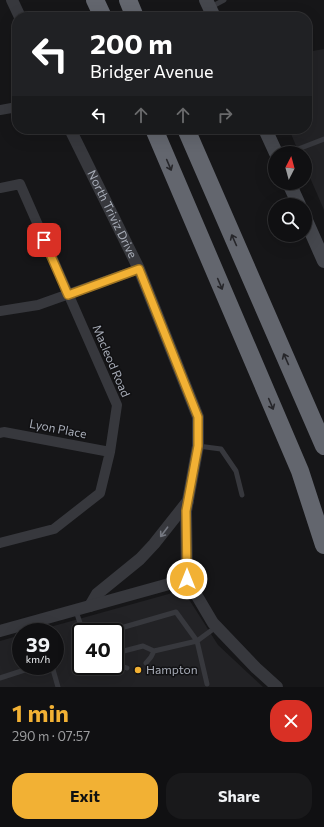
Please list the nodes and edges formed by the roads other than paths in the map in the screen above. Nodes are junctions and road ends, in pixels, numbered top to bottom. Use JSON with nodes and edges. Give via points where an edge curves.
{"nodes":[{"id":1,"x":12,"y":0,"type":"edge"},
{"id":2,"x":95,"y":0,"type":"edge"},
{"id":3,"x":128,"y":0,"type":"edge"},
{"id":4,"x":224,"y":0,"type":"edge"},
{"id":5,"x":210,"y":8,"type":"edge"},
{"id":6,"x":18,"y":12,"type":"edge"},
{"id":7,"x":101,"y":12,"type":"edge"},
{"id":8,"x":133,"y":12,"type":"edge"},
{"id":9,"x":12,"y":108,"type":"edge"},
{"id":10,"x":0,"y":110,"type":"edge"},
{"id":11,"x":72,"y":134,"type":"edge"},
{"id":12,"x":156,"y":134,"type":"edge"},
{"id":13,"x":188,"y":134,"type":"edge"},
{"id":14,"x":267,"y":134,"type":"edge"},
{"id":15,"x":324,"y":139,"type":"edge"},
{"id":16,"x":273,"y":146,"type":"edge"},
{"id":17,"x":306,"y":146,"type":"edge"},
{"id":18,"x":0,"y":188,"type":"edge"},
{"id":19,"x":312,"y":229,"type":"edge"},
{"id":20,"x":321,"y":244,"type":"edge"},
{"id":21,"x":324,"y":261,"type":"edge"},
{"id":22,"x":139,"y":269,"type":"junction"},
{"id":23,"x":68,"y":295,"type":"junction"},
{"id":24,"x":0,"y":311,"type":"edge"},
{"id":25,"x":0,"y":433,"type":"edge"},
{"id":26,"x":198,"y":446,"type":"junction"},
{"id":27,"x":324,"y":446,"type":"edge"},
{"id":28,"x":110,"y":452,"type":"junction"},
{"id":29,"x":242,"y":495,"type":"dead end"},
{"id":30,"x":188,"y":501,"type":"junction"},
{"id":31,"x":0,"y":543,"type":"edge"},
{"id":32,"x":324,"y":545,"type":"edge"},
{"id":33,"x":187,"y":579,"type":"junction"},
{"id":34,"x":90,"y":606,"type":"junction"},
{"id":35,"x":76,"y":610,"type":"junction"},
{"id":36,"x":47,"y":623,"type":"edge"},
{"id":37,"x":80,"y":623,"type":"edge"},
{"id":38,"x":124,"y":627,"type":"edge"},
{"id":39,"x":216,"y":627,"type":"junction"},
{"id":40,"x":12,"y":630,"type":"edge"},
{"id":41,"x":0,"y":631,"type":"edge"},
{"id":42,"x":197,"y":641,"type":"junction"},
{"id":43,"x":124,"y":651,"type":"edge"},
{"id":44,"x":154,"y":651,"type":"junction"},
{"id":45,"x":146,"y":663,"type":"dead end"},
{"id":46,"x":124,"y":667,"type":"edge"},
{"id":47,"x":127,"y":668,"type":"dead end"},
{"id":48,"x":12,"y":674,"type":"edge"},
{"id":49,"x":55,"y":675,"type":"edge"},
{"id":50,"x":0,"y":678,"type":"edge"},
{"id":51,"x":207,"y":684,"type":"dead end"},
{"id":52,"x":58,"y":687,"type":"edge"},
{"id":53,"x":277,"y":687,"type":"edge"}],
"edges":[{"from":1,"to":6,"type":"street"},
{"from":2,"to":7,"type":"highway"},
{"from":3,"to":8,"type":"highway"},
{"from":4,"to":5,"type":"lane"},
{"from":9,"to":10,"type":"street"},
{"from":11,"to":22,"type":"street","name":"North Triviz Drive"},
{"from":12,"to":32,"type":"highway","one_way":true,"via":[[300,471]]},
{"from":27,"to":13,"type":"highway","one_way":true},
{"from":14,"to":16,"type":"main road"},
{"from":15,"to":17,"type":"lane"},
{"from":18,"to":23,"type":"street","name":"Macleod Road","via":[[20,184]]},
{"from":19,"to":20,"type":"main road"},
{"from":20,"to":21,"type":"main road"},
{"from":22,"to":23,"type":"street"},
{"from":22,"to":26,"type":"street","name":"North Triviz Drive","via":[[198,417]]},
{"from":23,"to":24,"type":"street","via":[[38,305]]},
{"from":23,"to":28,"type":"street","name":"Macleod Road","via":[[117,405]]},
{"from":25,"to":28,"type":"street","name":"Lyon Place"},
{"from":26,"to":29,"type":"lane","via":[[221,448],[236,471]]},
{"from":26,"to":30,"type":"street","name":"North Triviz Drive"},
{"from":28,"to":31,"type":"street","name":"Macleod Road","via":[[100,493],[54,529]]},
{"from":30,"to":33,"type":"street","name":"North Triviz Drive"},
{"from":30,"to":34,"type":"street","one_way":true,"via":[[154,544],[140,559],[97,594]]},
{"from":33,"to":34,"type":"street"},
{"from":33,"to":39,"type":"street"},
{"from":34,"to":35,"type":"street"},
{"from":35,"to":36,"type":"street"},
{"from":35,"to":37,"type":"lane"},
{"from":38,"to":42,"type":"lane","via":[[176,612]]},
{"from":39,"to":42,"type":"lane"},
{"from":39,"to":53,"type":"street"},
{"from":40,"to":41,"type":"street"},
{"from":42,"to":44,"type":"lane"},
{"from":42,"to":51,"type":"lane"},
{"from":43,"to":44,"type":"lane","via":[[143,646]]},
{"from":44,"to":45,"type":"lane"},
{"from":46,"to":47,"type":"lane"},
{"from":48,"to":50,"type":"lane"},
{"from":49,"to":52,"type":"lane"}]}
